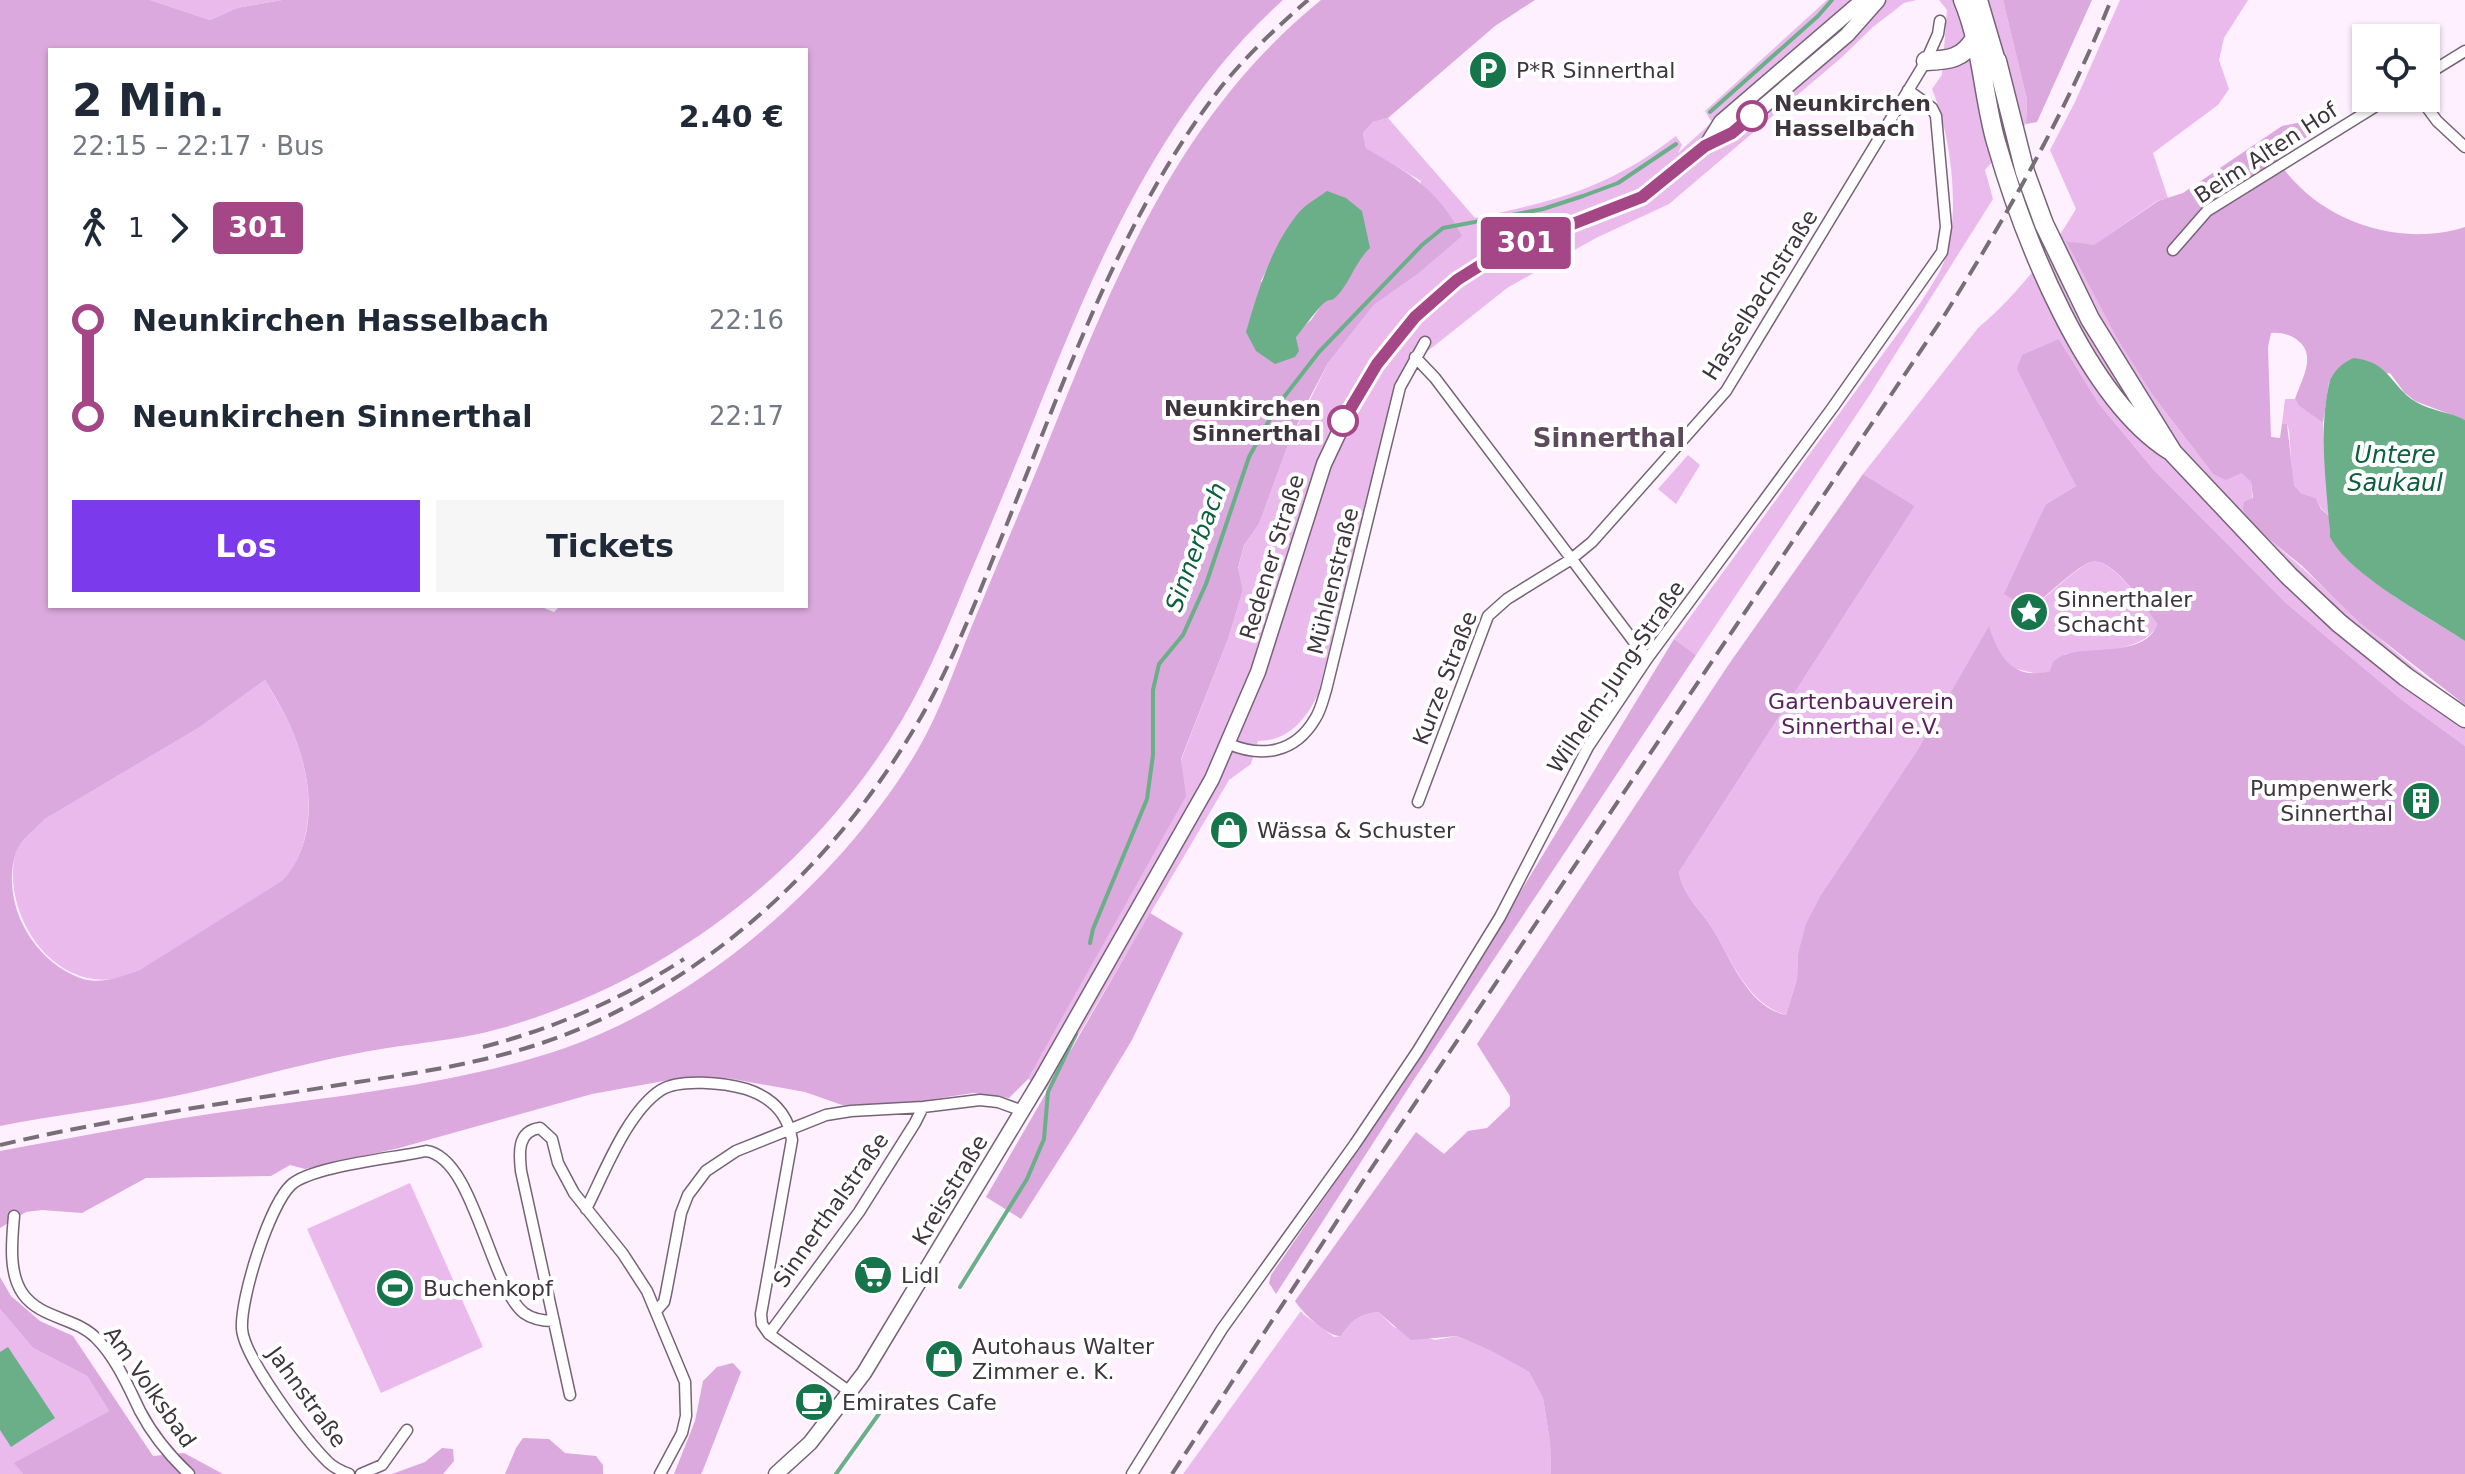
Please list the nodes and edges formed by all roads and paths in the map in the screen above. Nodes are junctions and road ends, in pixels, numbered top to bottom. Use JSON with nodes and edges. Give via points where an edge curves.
{"nodes":[{"id":1,"x":1963,"y":0,"type":"edge"},
{"id":2,"x":1979,"y":0,"type":"edge"},
{"id":3,"x":1988,"y":0,"type":"edge"},
{"id":4,"x":1873,"y":2,"type":"edge"},
{"id":5,"x":1853,"y":6,"type":"edge"},
{"id":6,"x":1940,"y":21,"type":"dead end"},
{"id":7,"x":1975,"y":38,"type":"junction"},
{"id":8,"x":2465,"y":51,"type":"edge"},
{"id":9,"x":1956,"y":58,"type":"junction"},
{"id":10,"x":1926,"y":61,"type":"junction"},
{"id":11,"x":1997,"y":61,"type":"junction"},
{"id":12,"x":2440,"y":66,"type":"edge"},
{"id":13,"x":1981,"y":72,"type":"junction"},
{"id":14,"x":1908,"y":90,"type":"junction"},
{"id":15,"x":2366,"y":112,"type":"edge"},
{"id":16,"x":2430,"y":112,"type":"edge"},
{"id":17,"x":1708,"y":144,"type":"junction"},
{"id":18,"x":2465,"y":147,"type":"edge"},
{"id":19,"x":2173,"y":250,"type":"dead end"},
{"id":20,"x":1425,"y":342,"type":"dead end"},
{"id":21,"x":1415,"y":357,"type":"junction"},
{"id":22,"x":2173,"y":453,"type":"junction"},
{"id":23,"x":1570,"y":560,"type":"junction"},
{"id":24,"x":1647,"y":659,"type":"junction"},
{"id":25,"x":2465,"y":718,"type":"edge"},
{"id":26,"x":1229,"y":744,"type":"junction"},
{"id":27,"x":1418,"y":802,"type":"dead end"},
{"id":28,"x":1042,"y":1078,"type":"joint"},
{"id":29,"x":923,"y":1107,"type":"junction"},
{"id":30,"x":1023,"y":1111,"type":"junction"},
{"id":31,"x":791,"y":1130,"type":"junction"},
{"id":32,"x":586,"y":1209,"type":"junction"},
{"id":33,"x":14,"y":1216,"type":"dead end"},
{"id":34,"x":657,"y":1310,"type":"junction"},
{"id":35,"x":554,"y":1321,"type":"junction"},
{"id":36,"x":769,"y":1334,"type":"junction"},
{"id":37,"x":850,"y":1392,"type":"junction"},
{"id":38,"x":570,"y":1395,"type":"dead end"},
{"id":39,"x":407,"y":1430,"type":"dead end"},
{"id":40,"x":189,"y":1474,"type":"edge"},
{"id":41,"x":349,"y":1474,"type":"edge"},
{"id":42,"x":361,"y":1474,"type":"edge"},
{"id":43,"x":660,"y":1474,"type":"edge"},
{"id":44,"x":776,"y":1474,"type":"edge"},
{"id":45,"x":1132,"y":1474,"type":"edge"}],
"edges":[{"from":1,"to":7,"type":"highway"},
{"from":2,"to":11,"type":"main road"},
{"from":3,"to":11,"type":"main road"},
{"from":4,"to":5,"type":"main road","name":"Redener Straße"},
{"from":4,"to":17,"type":"main road","name":"Redener Straße","via":[[1847,35],[1732,133]]},
{"from":5,"to":17,"type":"main road","name":"Redener Straße","via":[[1721,122]]},
{"from":6,"to":10,"type":"street","name":"Hasselbachstraße"},
{"from":7,"to":9,"type":"highway"},
{"from":7,"to":13,"type":"highway"},
{"from":8,"to":12,"type":"street"},
{"from":9,"to":10,"type":"highway"},
{"from":9,"to":13,"type":"highway"},
{"from":10,"to":14,"type":"street","name":"Hasselbachstraße"},
{"from":11,"to":22,"type":"highway","via":[[2020,156],[2044,224],[2090,319]]},
{"from":13,"to":22,"type":"highway","via":[[2010,184],[2053,293],[2114,396],[2145,433]]},
{"from":14,"to":23,"type":"street","name":"Hasselbachstraße","via":[[1726,391],[1621,511]]},
{"from":14,"to":24,"type":"street","name":"Wilhelm-Jung-Straße","via":[[1936,116],[1946,227],[1942,252]]},
{"from":15,"to":19,"type":"street","name":"Beim Alten Hof","via":[[2207,211]]},
{"from":16,"to":18,"type":"street"},
{"from":17,"to":26,"type":"main road","name":"Redener Straße","via":[[1642,197],[1534,239],[1457,280],[1415,317],[1377,364],[1324,464],[1258,672]]},
{"from":20,"to":21,"type":"street","name":"Mühlenstraße"},
{"from":21,"to":23,"type":"street"},
{"from":21,"to":26,"type":"street","name":"Mühlenstraße","via":[[1400,387],[1316,718],[1296,739],[1266,753]]},
{"from":22,"to":25,"type":"highway","via":[[2339,623]]},
{"from":23,"to":24,"type":"street"},
{"from":23,"to":27,"type":"street","name":"Kurze Straße","via":[[1488,616]]},
{"from":24,"to":45,"type":"street","name":"Wilhelm-Jung-Straße","via":[[1588,747],[1500,917],[1417,1052],[1222,1329]]},
{"from":26,"to":28,"type":"main road","name":"Redener Straße"},
{"from":28,"to":30,"type":"main road","name":"Kreisstraße"},
{"from":29,"to":30,"type":"street","via":[[980,1100]]},
{"from":29,"to":31,"type":"street","via":[[826,1115]]},
{"from":29,"to":36,"type":"street","name":"Sinnerthalstraße","via":[[859,1212]]},
{"from":30,"to":37,"type":"main road","name":"Kreisstraße"},
{"from":31,"to":32,"type":"street","via":[[780,1109],[754,1092],[715,1084],[665,1088],[618,1143]]},
{"from":31,"to":34,"type":"street","via":[[736,1151],[696,1181],[681,1213],[664,1302]]},
{"from":31,"to":36,"type":"street","via":[[792,1149],[761,1314]]},
{"from":32,"to":34,"type":"street"},
{"from":32,"to":35,"type":"street","via":[[565,1179],[546,1131],[528,1132],[520,1146],[521,1171]]},
{"from":33,"to":40,"type":"street","name":"Am Volksbad","via":[[14,1274],[22,1292],[48,1314],[93,1335],[159,1440]]},
{"from":34,"to":43,"type":"street","via":[[687,1398],[682,1433]]},
{"from":35,"to":38,"type":"street"},
{"from":35,"to":41,"type":"street","name":"Jahnstraße","via":[[533,1317],[518,1306],[467,1194],[439,1154],[426,1151],[328,1170],[292,1184],[256,1259],[243,1310],[244,1340],[315,1446],[329,1463]]},
{"from":36,"to":37,"type":"street"},
{"from":37,"to":44,"type":"main road","name":"Kreisstraße","via":[[810,1443]]},
{"from":39,"to":42,"type":"street","via":[[382,1465]]}]}
